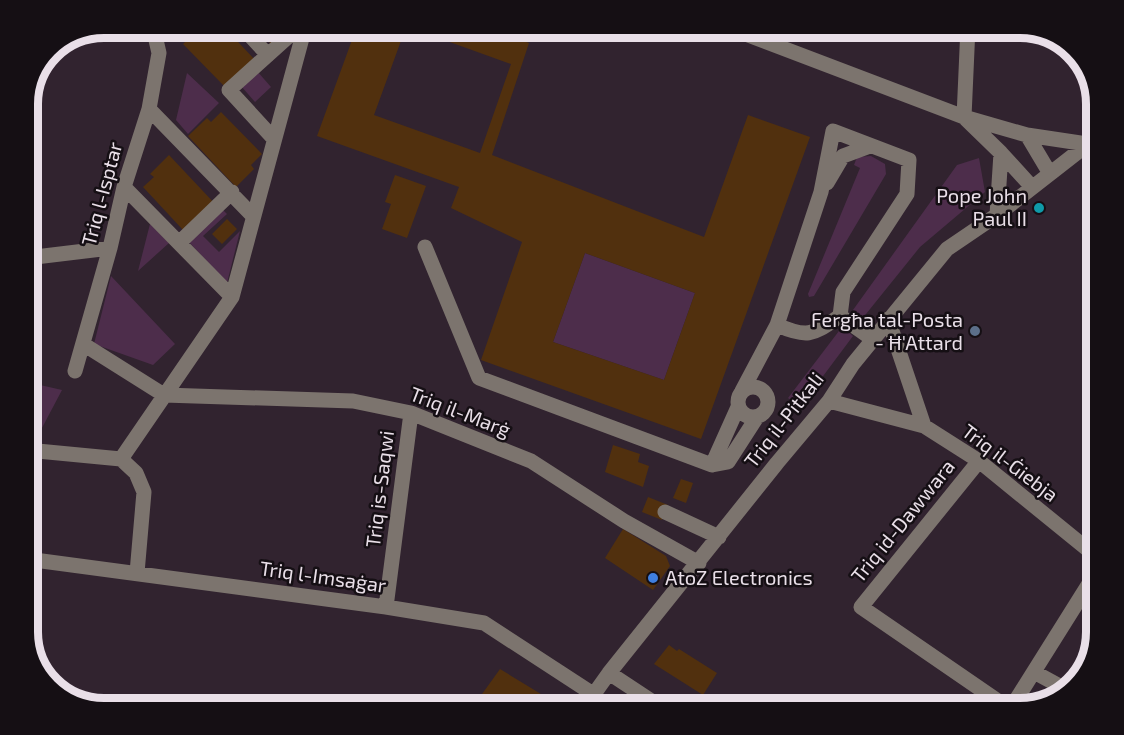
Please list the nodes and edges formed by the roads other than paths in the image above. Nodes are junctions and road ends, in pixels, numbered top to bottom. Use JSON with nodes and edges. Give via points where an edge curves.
{"nodes":[{"id":1,"x":156,"y":38,"type":"edge"},
{"id":2,"x":252,"y":38,"type":"edge"},
{"id":3,"x":287,"y":38,"type":"edge"},
{"id":4,"x":302,"y":38,"type":"edge"},
{"id":5,"x":760,"y":38,"type":"edge"},
{"id":6,"x":968,"y":38,"type":"edge"},
{"id":7,"x":268,"y":55,"type":"junction"},
{"id":8,"x":149,"y":108,"type":"junction"},
{"id":9,"x":964,"y":117,"type":"junction"},
{"id":10,"x":1027,"y":135,"type":"junction"},
{"id":11,"x":274,"y":138,"type":"junction"},
{"id":12,"x":1086,"y":140,"type":"edge"},
{"id":13,"x":1086,"y":144,"type":"edge"},
{"id":14,"x":870,"y":146,"type":"junction"},
{"id":15,"x":1001,"y":153,"type":"junction"},
{"id":16,"x":1049,"y":172,"type":"junction"},
{"id":17,"x":123,"y":187,"type":"junction"},
{"id":18,"x":1032,"y":187,"type":"junction"},
{"id":19,"x":232,"y":192,"type":"junction"},
{"id":20,"x":821,"y":194,"type":"junction"},
{"id":21,"x":997,"y":214,"type":"junction"},
{"id":22,"x":252,"y":215,"type":"junction"},
{"id":23,"x":180,"y":243,"type":"junction"},
{"id":24,"x":425,"y":247,"type":"dead end"},
{"id":25,"x":110,"y":248,"type":"junction"},
{"id":26,"x":38,"y":257,"type":"edge"},
{"id":27,"x":843,"y":292,"type":"junction"},
{"id":28,"x":232,"y":297,"type":"junction"},
{"id":29,"x":840,"y":316,"type":"junction"},
{"id":30,"x":888,"y":319,"type":"junction"},
{"id":31,"x":777,"y":325,"type":"junction"},
{"id":32,"x":819,"y":330,"type":"junction"},
{"id":33,"x":874,"y":340,"type":"junction"},
{"id":34,"x":83,"y":345,"type":"junction"},
{"id":35,"x":75,"y":370,"type":"dead end"},
{"id":36,"x":742,"y":391,"type":"junction"},
{"id":37,"x":164,"y":395,"type":"junction"},
{"id":38,"x":829,"y":401,"type":"junction"},
{"id":39,"x":738,"y":407,"type":"junction"},
{"id":40,"x":411,"y":413,"type":"junction"},
{"id":41,"x":757,"y":417,"type":"junction"},
{"id":42,"x":924,"y":426,"type":"junction"},
{"id":43,"x":38,"y":451,"type":"edge"},
{"id":44,"x":121,"y":459,"type":"junction"},
{"id":45,"x":979,"y":461,"type":"junction"},
{"id":46,"x":712,"y":465,"type":"junction"},
{"id":47,"x":665,"y":512,"type":"dead end"},
{"id":48,"x":719,"y":537,"type":"junction"},
{"id":49,"x":1086,"y":548,"type":"edge"},
{"id":50,"x":38,"y":560,"type":"edge"},
{"id":51,"x":699,"y":563,"type":"junction"},
{"id":52,"x":137,"y":573,"type":"junction"},
{"id":53,"x":1086,"y":589,"type":"edge"},
{"id":54,"x":386,"y":607,"type":"junction"},
{"id":55,"x":1034,"y":672,"type":"junction"},
{"id":56,"x":609,"y":673,"type":"junction"},
{"id":57,"x":1059,"y":686,"type":"edge"},
{"id":58,"x":593,"y":694,"type":"junction"},
{"id":59,"x":590,"y":698,"type":"edge"},
{"id":60,"x":647,"y":698,"type":"edge"},
{"id":61,"x":995,"y":698,"type":"edge"},
{"id":62,"x":1017,"y":698,"type":"edge"}],
"edges":[{"from":1,"to":8,"type":"street","name":"Triq l-Isptar","via":[[159,53]]},
{"from":2,"to":7,"type":"street"},
{"from":3,"to":7,"type":"street"},
{"from":4,"to":11,"type":"street"},
{"from":5,"to":9,"type":"street"},
{"from":6,"to":9,"type":"street"},
{"from":7,"to":11,"type":"street","via":[[229,90]]},
{"from":8,"to":17,"type":"street","name":"Triq l-Isptar"},
{"from":8,"to":19,"type":"street"},
{"from":9,"to":10,"type":"street"},
{"from":9,"to":15,"type":"street"},
{"from":10,"to":12,"type":"street"},
{"from":10,"to":16,"type":"street"},
{"from":11,"to":22,"type":"street"},
{"from":13,"to":16,"type":"street","name":"Triq il-Pitkali"},
{"from":14,"to":20,"type":"street","via":[[843,156]]},
{"from":14,"to":20,"type":"street","via":[[833,131]]},
{"from":14,"to":27,"type":"street","via":[[909,160],[907,194]]},
{"from":15,"to":18,"type":"street"},
{"from":15,"to":21,"type":"street"},
{"from":16,"to":18,"type":"street","name":"Triq il-Pitkali"},
{"from":17,"to":23,"type":"street"},
{"from":17,"to":25,"type":"street","name":"Triq l-Isptar"},
{"from":18,"to":21,"type":"street","name":"Triq il-Pitkali"},
{"from":19,"to":22,"type":"street"},
{"from":19,"to":23,"type":"street"},
{"from":20,"to":31,"type":"street"},
{"from":21,"to":30,"type":"street","name":"Triq il-Pitkali","via":[[947,249]]},
{"from":22,"to":28,"type":"street"},
{"from":23,"to":28,"type":"street"},
{"from":24,"to":46,"type":"street","via":[[479,378]]},
{"from":25,"to":26,"type":"street"},
{"from":25,"to":34,"type":"street","name":"Triq l-Isptar"},
{"from":27,"to":29,"type":"street"},
{"from":27,"to":32,"type":"street"},
{"from":28,"to":37,"type":"street"},
{"from":29,"to":32,"type":"street"},
{"from":29,"to":33,"type":"street"},
{"from":30,"to":33,"type":"street","name":"Triq il-Pitkali"},
{"from":30,"to":42,"type":"street"},
{"from":31,"to":32,"type":"street","via":[[805,335]]},
{"from":31,"to":36,"type":"street"},
{"from":33,"to":38,"type":"street","name":"Triq il-Pitkali"},
{"from":34,"to":35,"type":"street","name":"Triq l-Isptar"},
{"from":34,"to":37,"type":"street","name":"Triq il-Marġ"},
{"from":36,"to":39,"type":"street"},
{"from":36,"to":41,"type":"street","via":[[754,387],[766,395],[767,408]]},
{"from":37,"to":40,"type":"street","name":"Triq il-Marġ","via":[[353,401]]},
{"from":37,"to":44,"type":"street"},
{"from":38,"to":42,"type":"street","name":"Triq il-Ġiebja"},
{"from":38,"to":48,"type":"street","name":"Triq il-Pitkali"},
{"from":39,"to":41,"type":"street","via":[[744,415]]},
{"from":39,"to":46,"type":"street"},
{"from":40,"to":51,"type":"street","name":"Triq il-Marġ","via":[[531,461],[624,521]]},
{"from":40,"to":54,"type":"street","name":"Triq is-Saqwi"},
{"from":41,"to":46,"type":"street","via":[[728,462]]},
{"from":42,"to":45,"type":"street","name":"Triq il-Ġiebja"},
{"from":43,"to":44,"type":"street"},
{"from":44,"to":52,"type":"street","via":[[136,473],[144,492]]},
{"from":45,"to":49,"type":"street","name":"Triq il-Ġiebja"},
{"from":45,"to":61,"type":"street","name":"Triq id-Dawwara","via":[[861,607]]},
{"from":47,"to":48,"type":"street"},
{"from":48,"to":51,"type":"street","name":"Triq il-Pitkali"},
{"from":50,"to":52,"type":"street","name":"Triq l-Imsaġar"},
{"from":51,"to":56,"type":"street","name":"Triq il-Pitkali"},
{"from":52,"to":54,"type":"street","name":"Triq l-Imsaġar"},
{"from":53,"to":55,"type":"street"},
{"from":54,"to":58,"type":"street","name":"Triq l-Imsaġar","via":[[484,623]]},
{"from":55,"to":57,"type":"street"},
{"from":55,"to":62,"type":"street"},
{"from":56,"to":58,"type":"street","name":"Triq il-Pitkali"},
{"from":56,"to":60,"type":"street"},
{"from":58,"to":59,"type":"street","name":"Triq il-Pitkali"}]}
